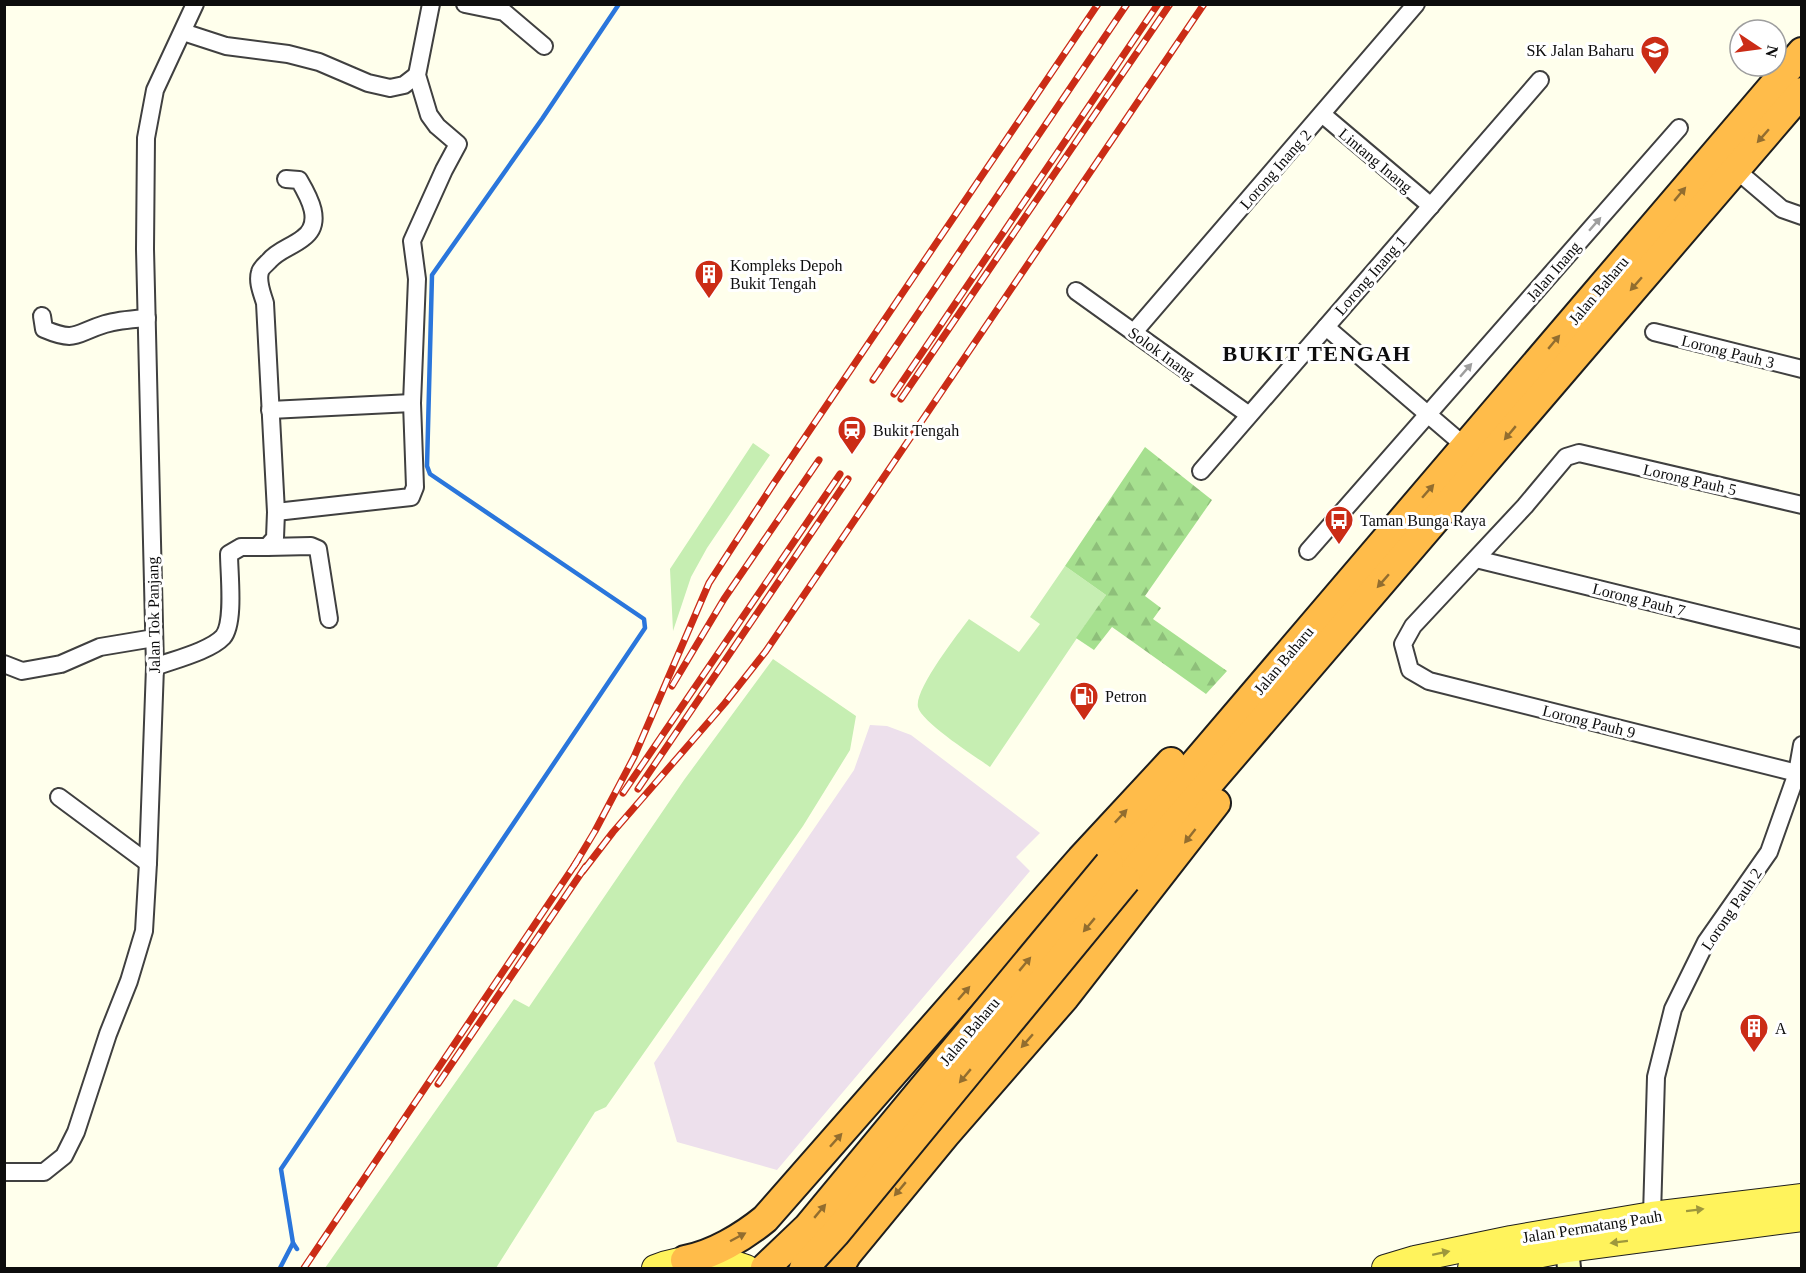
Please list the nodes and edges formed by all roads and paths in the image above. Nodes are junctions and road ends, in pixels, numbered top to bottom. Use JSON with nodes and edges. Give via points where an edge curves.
{"nodes":[{"id":1,"x":195,"y":4,"type":"edge"},
{"id":2,"x":431,"y":4,"type":"edge"},
{"id":3,"x":465,"y":4,"type":"edge"},
{"id":4,"x":1416,"y":4,"type":"edge"},
{"id":5,"x":183,"y":32,"type":"junction"},
{"id":6,"x":544,"y":45,"type":"dead end"},
{"id":7,"x":1802,"y":52,"type":"edge"},
{"id":8,"x":417,"y":75,"type":"junction"},
{"id":9,"x":1540,"y":80,"type":"dead end"},
{"id":10,"x":1802,"y":92,"type":"edge"},
{"id":11,"x":1322,"y":114,"type":"junction"},
{"id":12,"x":1679,"y":128,"type":"dead end"},
{"id":13,"x":1735,"y":169,"type":"junction"},
{"id":14,"x":286,"y":179,"type":"dead end"},
{"id":15,"x":1431,"y":206,"type":"junction"},
{"id":16,"x":1802,"y":216,"type":"edge"},
{"id":17,"x":1076,"y":291,"type":"dead end"},
{"id":18,"x":42,"y":316,"type":"dead end"},
{"id":19,"x":147,"y":318,"type":"junction"},
{"id":20,"x":1326,"y":327,"type":"junction"},
{"id":21,"x":1134,"y":332,"type":"junction"},
{"id":22,"x":1654,"y":332,"type":"dead end"},
{"id":23,"x":1802,"y":369,"type":"edge"},
{"id":24,"x":412,"y":404,"type":"junction"},
{"id":25,"x":270,"y":410,"type":"junction"},
{"id":26,"x":1428,"y":414,"type":"junction"},
{"id":27,"x":1249,"y":415,"type":"junction"},
{"id":28,"x":1466,"y":447,"type":"junction"},
{"id":29,"x":1201,"y":471,"type":"dead end"},
{"id":30,"x":1802,"y":505,"type":"edge"},
{"id":31,"x":276,"y":512,"type":"junction"},
{"id":32,"x":267,"y":547,"type":"junction"},
{"id":33,"x":1308,"y":551,"type":"dead end"},
{"id":34,"x":1476,"y":559,"type":"junction"},
{"id":35,"x":329,"y":619,"type":"dead end"},
{"id":36,"x":154,"y":638,"type":"junction"},
{"id":37,"x":1802,"y":639,"type":"edge"},
{"id":38,"x":4,"y":664,"type":"edge"},
{"id":39,"x":155,"y":667,"type":"junction"},
{"id":40,"x":1228,"y":742,"type":"junction"},
{"id":41,"x":1802,"y":745,"type":"edge"},
{"id":42,"x":1797,"y":772,"type":"junction"},
{"id":43,"x":59,"y":797,"type":"dead end"},
{"id":44,"x":148,"y":862,"type":"junction"},
{"id":45,"x":1117,"y":872,"type":"junction"},
{"id":46,"x":4,"y":1172,"type":"edge"},
{"id":47,"x":1802,"y":1197,"type":"edge"},
{"id":48,"x":783,"y":1199,"type":"junction"},
{"id":49,"x":1652,"y":1215,"type":"junction"},
{"id":50,"x":1802,"y":1218,"type":"edge"},
{"id":51,"x":1568,"y":1259,"type":"edge"},
{"id":52,"x":685,"y":1260,"type":"junction"},
{"id":53,"x":843,"y":1261,"type":"edge"},
{"id":54,"x":1538,"y":1261,"type":"edge"},
{"id":55,"x":655,"y":1269,"type":"edge"},
{"id":56,"x":746,"y":1269,"type":"edge"},
{"id":57,"x":765,"y":1269,"type":"edge"},
{"id":58,"x":804,"y":1269,"type":"edge"},
{"id":59,"x":1385,"y":1269,"type":"edge"},
{"id":60,"x":1471,"y":1269,"type":"edge"}],
"edges":[{"from":1,"to":5,"type":"street","name":"Jalan Tok Panjang"},
{"from":2,"to":8,"type":"street"},
{"from":3,"to":6,"type":"street","via":[[504,12]]},
{"from":4,"to":11,"type":"street","name":"Lorong Inang 2"},
{"from":5,"to":8,"type":"street","via":[[226,46],[318,62],[390,88],[404,85]]},
{"from":5,"to":19,"type":"street","name":"Jalan Tok Panjang","via":[[155,90],[146,138]]},
{"from":28,"to":7,"type":"highway","name":"Jalan Baharu","one_way":true},
{"from":8,"to":24,"type":"street","via":[[429,115],[458,144],[412,241],[417,279]]},
{"from":9,"to":15,"type":"street","name":"Lorong Inang 1"},
{"from":10,"to":13,"type":"highway","name":"Jalan Baharu","one_way":true},
{"from":11,"to":15,"type":"street","name":"Lintang Inang"},
{"from":11,"to":21,"type":"street","name":"Lorong Inang 2"},
{"from":26,"to":12,"type":"street","name":"Jalan Inang","one_way":true},
{"from":13,"to":16,"type":"street","via":[[1782,209]]},
{"from":13,"to":40,"type":"highway","name":"Jalan Baharu","one_way":true},
{"from":14,"to":25,"type":"street","via":[[299,180],[312,202],[313,218],[311,230],[304,237],[275,254],[260,270]]},
{"from":15,"to":20,"type":"street","name":"Lorong Inang 1"},
{"from":17,"to":21,"type":"street","name":"Solok Inang"},
{"from":18,"to":19,"type":"street","via":[[44,329],[62,337],[107,323]]},
{"from":19,"to":36,"type":"street","name":"Jalan Tok Panjang"},
{"from":20,"to":26,"type":"street"},
{"from":20,"to":27,"type":"street","name":"Lorong Inang 1"},
{"from":21,"to":27,"type":"street","name":"Solok Inang"},
{"from":22,"to":23,"type":"street","name":"Lorong Pauh 3"},
{"from":24,"to":25,"type":"street"},
{"from":24,"to":31,"type":"street","via":[[415,487],[411,497]]},
{"from":25,"to":31,"type":"street"},
{"from":26,"to":28,"type":"street"},
{"from":26,"to":33,"type":"street","name":"Jalan Inang"},
{"from":27,"to":29,"type":"street","name":"Lorong Inang 1"},
{"from":40,"to":28,"type":"highway","name":"Jalan Baharu","one_way":true},
{"from":30,"to":34,"type":"street","name":"Lorong Pauh 5","via":[[1579,453],[1566,457]]},
{"from":31,"to":32,"type":"street","via":[[275,538]]},
{"from":32,"to":35,"type":"street","via":[[318,549]]},
{"from":32,"to":39,"type":"street","via":[[241,547],[230,554],[230,616],[225,636],[214,645]]},
{"from":34,"to":37,"type":"street","name":"Lorong Pauh 7"},
{"from":34,"to":42,"type":"street","name":"Lorong Pauh 9","via":[[1413,626],[1402,644],[1410,670],[1429,681]]},
{"from":36,"to":38,"type":"street","via":[[100,647],[61,664],[22,671]]},
{"from":36,"to":39,"type":"street","name":"Jalan Tok Panjang"},
{"from":39,"to":44,"type":"street","name":"Jalan Tok Panjang"},
{"from":40,"to":45,"type":"highway","name":"Jalan Baharu"},
{"from":48,"to":40,"type":"highway","one_way":true,"via":[[1081,859],[1187,745]]},
{"from":40,"to":53,"type":"highway","one_way":true,"via":[[1227,788],[1104,947]]},
{"from":41,"to":42,"type":"street","name":"Lorong Pauh 2"},
{"from":42,"to":49,"type":"street","name":"Lorong Pauh 2","via":[[1769,852],[1706,942],[1673,1009],[1656,1077]]},
{"from":43,"to":44,"type":"street"},
{"from":44,"to":46,"type":"street","name":"Jalan Tok Panjang","via":[[144,931],[76,1132],[64,1156],[44,1172]]},
{"from":57,"to":45,"type":"highway","name":"Jalan Baharu","one_way":true,"bridge":true,"via":[[808,1227],[893,1121]]},
{"from":45,"to":58,"type":"highway","name":"Jalan Baharu","one_way":true,"bridge":true},
{"from":49,"to":47,"type":"main road","name":"Jalan Permatang Pauh","one_way":true},
{"from":52,"to":48,"type":"highway","one_way":true,"via":[[740,1238]]},
{"from":48,"to":53,"type":"highway","via":[[784,1223],[801,1243],[820,1255]]},
{"from":59,"to":49,"type":"main road","name":"Jalan Permatang Pauh","one_way":true,"via":[[1511,1239]]},
{"from":50,"to":51,"type":"main road","name":"Jalan Permatang Pauh","one_way":true},
{"from":51,"to":54,"type":"main road","name":"Jalan Permatang Pauh"},
{"from":52,"to":55,"type":"main road"},
{"from":52,"to":56,"type":"main road","via":[[717,1260]]},
{"from":54,"to":60,"type":"main road","name":"Jalan Permatang Pauh"}]}
